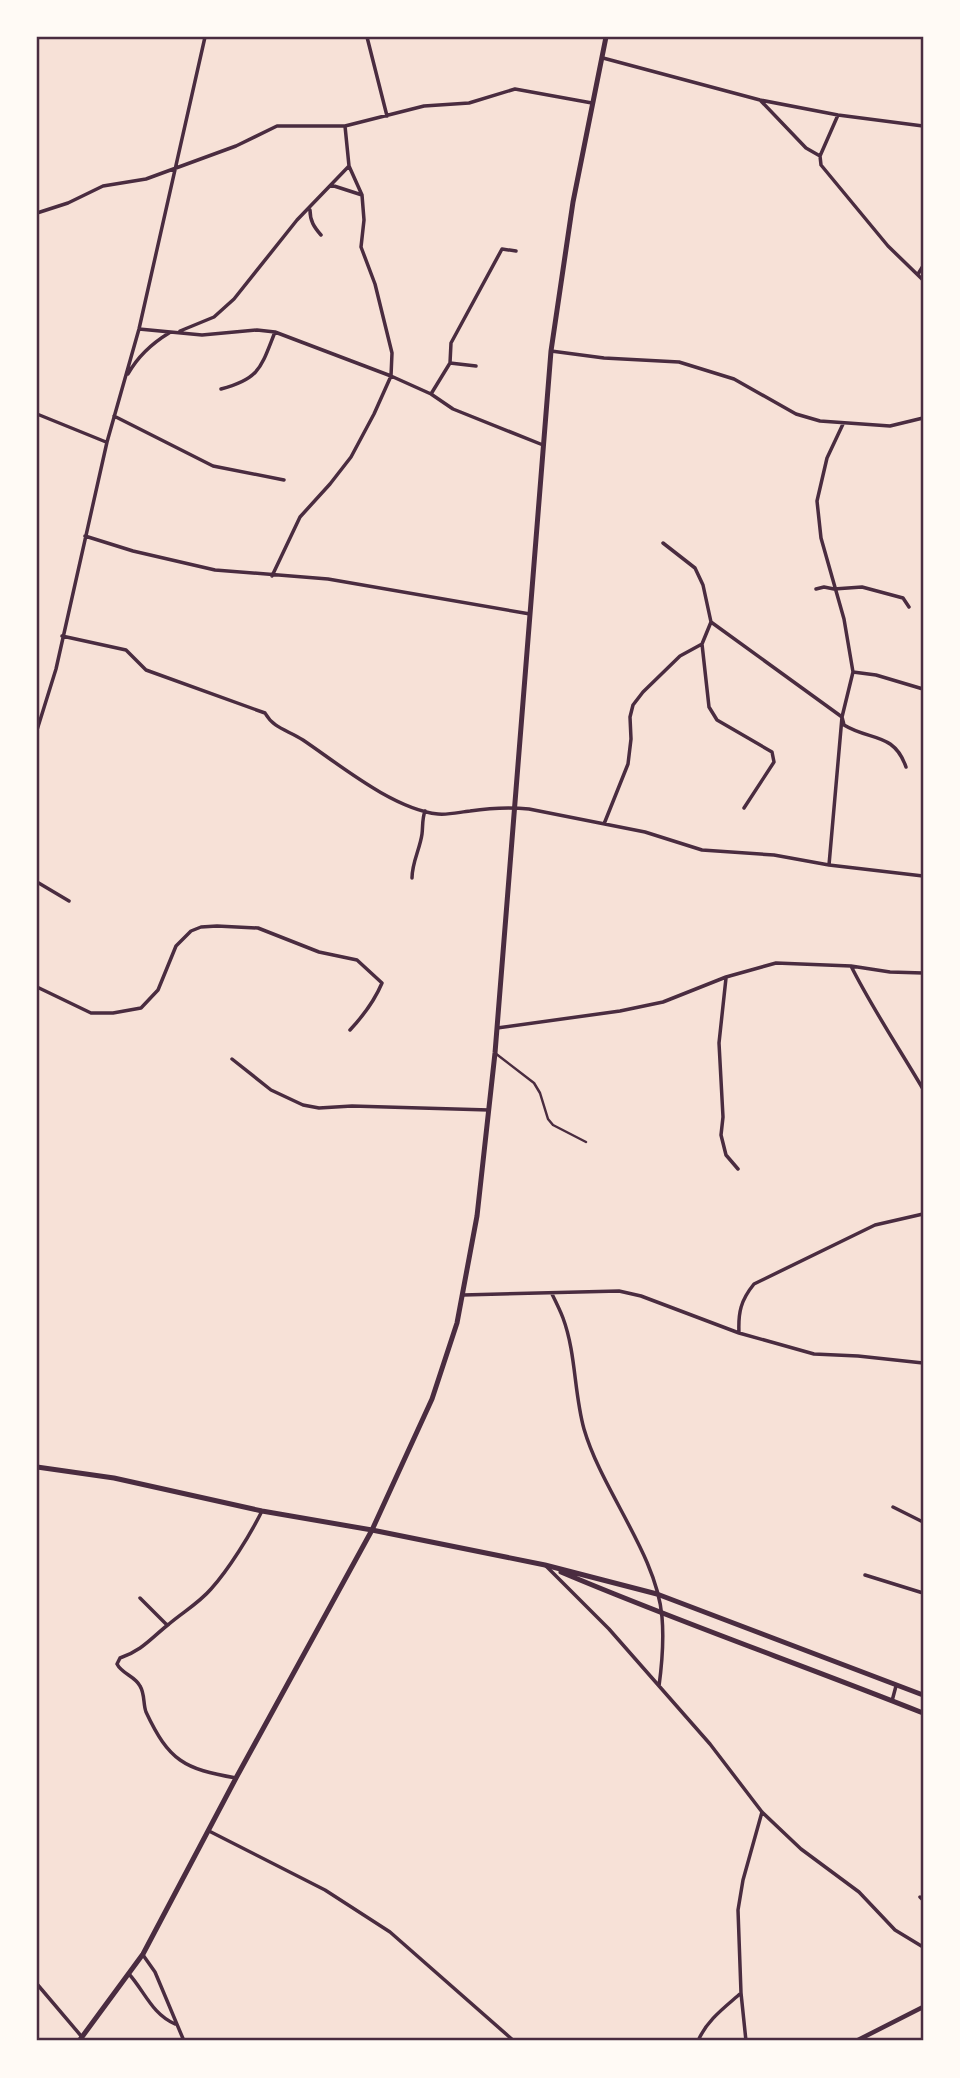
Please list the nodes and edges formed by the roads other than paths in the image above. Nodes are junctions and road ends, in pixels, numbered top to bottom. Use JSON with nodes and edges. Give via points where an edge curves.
{"nodes":[{"id":1,"x":205,"y":37,"type":"edge"},
{"id":2,"x":367,"y":37,"type":"edge"},
{"id":3,"x":606,"y":37,"type":"edge"},
{"id":4,"x":601,"y":58,"type":"junction"},
{"id":5,"x":760,"y":100,"type":"junction"},
{"id":6,"x":592,"y":103,"type":"junction"},
{"id":7,"x":838,"y":115,"type":"junction"},
{"id":8,"x":387,"y":116,"type":"junction"},
{"id":9,"x":345,"y":126,"type":"junction"},
{"id":10,"x":923,"y":126,"type":"edge"},
{"id":11,"x":820,"y":156,"type":"junction"},
{"id":12,"x":349,"y":166,"type":"junction"},
{"id":13,"x":175,"y":167,"type":"junction"},
{"id":14,"x":331,"y":186,"type":"junction"},
{"id":15,"x":362,"y":195,"type":"junction"},
{"id":16,"x":310,"y":208,"type":"junction"},
{"id":17,"x":37,"y":214,"type":"edge"},
{"id":18,"x":321,"y":235,"type":"dead end"},
{"id":19,"x":516,"y":251,"type":"dead end"},
{"id":20,"x":923,"y":266,"type":"edge"},
{"id":21,"x":918,"y":274,"type":"junction"},
{"id":22,"x":923,"y":280,"type":"edge"},
{"id":23,"x":139,"y":329,"type":"junction"},
{"id":24,"x":170,"y":332,"type":"junction"},
{"id":25,"x":178,"y":332,"type":"junction"},
{"id":26,"x":275,"y":332,"type":"junction"},
{"id":27,"x":551,"y":351,"type":"junction"},
{"id":28,"x":450,"y":363,"type":"junction"},
{"id":29,"x":476,"y":366,"type":"dead end"},
{"id":30,"x":391,"y":376,"type":"junction"},
{"id":31,"x":124,"y":381,"type":"junction"},
{"id":32,"x":221,"y":389,"type":"dead end"},
{"id":33,"x":431,"y":394,"type":"junction"},
{"id":34,"x":37,"y":414,"type":"edge"},
{"id":35,"x":114,"y":416,"type":"junction"},
{"id":36,"x":923,"y":418,"type":"edge"},
{"id":37,"x":843,"y":424,"type":"junction"},
{"id":38,"x":107,"y":442,"type":"junction"},
{"id":39,"x":543,"y":445,"type":"junction"},
{"id":40,"x":284,"y":480,"type":"dead end"},
{"id":41,"x":84,"y":536,"type":"junction"},
{"id":42,"x":663,"y":543,"type":"dead end"},
{"id":43,"x":272,"y":576,"type":"junction"},
{"id":44,"x":816,"y":589,"type":"dead end"},
{"id":45,"x":834,"y":589,"type":"junction"},
{"id":46,"x":909,"y":607,"type":"dead end"},
{"id":47,"x":530,"y":614,"type":"junction"},
{"id":48,"x":711,"y":622,"type":"junction"},
{"id":49,"x":62,"y":636,"type":"junction"},
{"id":50,"x":702,"y":644,"type":"junction"},
{"id":51,"x":853,"y":672,"type":"junction"},
{"id":52,"x":923,"y":689,"type":"edge"},
{"id":53,"x":842,"y":717,"type":"junction"},
{"id":54,"x":37,"y":730,"type":"edge"},
{"id":55,"x":906,"y":767,"type":"dead end"},
{"id":56,"x":515,"y":808,"type":"junction"},
{"id":57,"x":744,"y":808,"type":"dead end"},
{"id":58,"x":425,"y":811,"type":"junction"},
{"id":59,"x":604,"y":824,"type":"junction"},
{"id":60,"x":829,"y":865,"type":"junction"},
{"id":61,"x":923,"y":876,"type":"edge"},
{"id":62,"x":412,"y":878,"type":"dead end"},
{"id":63,"x":37,"y":882,"type":"edge"},
{"id":64,"x":69,"y":901,"type":"dead end"},
{"id":65,"x":851,"y":965,"type":"junction"},
{"id":66,"x":923,"y":973,"type":"edge"},
{"id":67,"x":726,"y":977,"type":"junction"},
{"id":68,"x":37,"y":987,"type":"edge"},
{"id":69,"x":497,"y":1028,"type":"junction"},
{"id":70,"x":350,"y":1030,"type":"dead end"},
{"id":71,"x":495,"y":1054,"type":"junction"},
{"id":72,"x":233,"y":1059,"type":"dead end"},
{"id":73,"x":923,"y":1089,"type":"edge"},
{"id":74,"x":489,"y":1110,"type":"junction"},
{"id":75,"x":586,"y":1142,"type":"dead end"},
{"id":76,"x":738,"y":1169,"type":"dead end"},
{"id":77,"x":923,"y":1214,"type":"edge"},
{"id":78,"x":552,"y":1294,"type":"junction"},
{"id":79,"x":463,"y":1295,"type":"junction"},
{"id":80,"x":739,"y":1333,"type":"junction"},
{"id":81,"x":923,"y":1363,"type":"edge"},
{"id":82,"x":37,"y":1467,"type":"edge"},
{"id":83,"x":893,"y":1507,"type":"dead end"},
{"id":84,"x":262,"y":1511,"type":"junction"},
{"id":85,"x":923,"y":1522,"type":"edge"},
{"id":86,"x":372,"y":1530,"type":"junction"},
{"id":87,"x":545,"y":1565,"type":"junction"},
{"id":88,"x":865,"y":1574,"type":"dead end"},
{"id":89,"x":923,"y":1593,"type":"edge"},
{"id":90,"x":657,"y":1594,"type":"junction"},
{"id":91,"x":140,"y":1598,"type":"dead end"},
{"id":92,"x":662,"y":1615,"type":"junction"},
{"id":93,"x":167,"y":1625,"type":"junction"},
{"id":94,"x":897,"y":1684,"type":"junction"},
{"id":95,"x":659,"y":1686,"type":"junction"},
{"id":96,"x":923,"y":1695,"type":"edge"},
{"id":97,"x":892,"y":1701,"type":"junction"},
{"id":98,"x":923,"y":1713,"type":"edge"},
{"id":99,"x":236,"y":1778,"type":"junction"},
{"id":100,"x":762,"y":1812,"type":"junction"},
{"id":101,"x":209,"y":1831,"type":"junction"},
{"id":102,"x":923,"y":1947,"type":"edge"},
{"id":103,"x":143,"y":1954,"type":"junction"},
{"id":104,"x":130,"y":1975,"type":"junction"},
{"id":105,"x":37,"y":1984,"type":"edge"},
{"id":106,"x":741,"y":1993,"type":"junction"},
{"id":107,"x":923,"y":2007,"type":"edge"},
{"id":108,"x":177,"y":2025,"type":"junction"},
{"id":109,"x":81,"y":2039,"type":"edge"},
{"id":110,"x":184,"y":2041,"type":"edge"},
{"id":111,"x":514,"y":2041,"type":"edge"},
{"id":112,"x":698,"y":2041,"type":"edge"},
{"id":113,"x":746,"y":2041,"type":"edge"},
{"id":114,"x":856,"y":2041,"type":"edge"}],
"edges":[{"from":1,"to":13,"type":"street"},
{"from":2,"to":8,"type":"street"},
{"from":3,"to":4,"type":"main road"},
{"from":4,"to":5,"type":"street"},
{"from":4,"to":6,"type":"main road"},
{"from":5,"to":7,"type":"street"},
{"from":5,"to":11,"type":"street","via":[[806,148]]},
{"from":6,"to":8,"type":"street","via":[[515,89],[469,103],[424,106]]},
{"from":6,"to":27,"type":"main road"},
{"from":7,"to":10,"type":"street"},
{"from":7,"to":11,"type":"street"},
{"from":8,"to":9,"type":"street"},
{"from":9,"to":12,"type":"street"},
{"from":9,"to":13,"type":"street","via":[[277,126]]},
{"from":11,"to":21,"type":"street","via":[[821,165],[865,220]]},
{"from":12,"to":14,"type":"street"},
{"from":12,"to":15,"type":"street"},
{"from":13,"to":17,"type":"street","via":[[146,179],[103,186]]},
{"from":13,"to":23,"type":"street"},
{"from":14,"to":15,"type":"street"},
{"from":14,"to":16,"type":"street"},
{"from":15,"to":30,"type":"street","via":[[361,247],[392,353]]},
{"from":16,"to":18,"type":"street","via":[[310,218]]},
{"from":16,"to":25,"type":"street","via":[[234,299],[214,317]]},
{"from":19,"to":28,"type":"street","via":[[502,249],[486,275],[451,344]]},
{"from":20,"to":21,"type":"street"},
{"from":21,"to":22,"type":"street"},
{"from":23,"to":24,"type":"street"},
{"from":23,"to":31,"type":"street"},
{"from":24,"to":25,"type":"street"},
{"from":24,"to":31,"type":"street","via":[[135,362]]},
{"from":25,"to":26,"type":"street"},
{"from":26,"to":30,"type":"street"},
{"from":26,"to":32,"type":"street","via":[[264,362],[251,378]]},
{"from":27,"to":37,"type":"street","via":[[679,362],[734,379],[796,414]]},
{"from":27,"to":39,"type":"main road"},
{"from":28,"to":29,"type":"street"},
{"from":28,"to":33,"type":"street"},
{"from":30,"to":33,"type":"street"},
{"from":30,"to":43,"type":"street","via":[[351,457],[300,517]]},
{"from":31,"to":35,"type":"street"},
{"from":33,"to":39,"type":"street","via":[[453,409]]},
{"from":34,"to":38,"type":"street"},
{"from":35,"to":38,"type":"street"},
{"from":35,"to":40,"type":"street","via":[[214,466]]},
{"from":36,"to":37,"type":"street","via":[[890,426]]},
{"from":37,"to":45,"type":"street","via":[[827,458],[817,501]]},
{"from":38,"to":41,"type":"street"},
{"from":39,"to":47,"type":"main road"},
{"from":41,"to":43,"type":"street","via":[[215,570]]},
{"from":41,"to":49,"type":"street"},
{"from":42,"to":48,"type":"street","via":[[695,568]]},
{"from":43,"to":47,"type":"street","via":[[328,579]]},
{"from":44,"to":45,"type":"street"},
{"from":45,"to":46,"type":"street","via":[[862,587],[903,598]]},
{"from":45,"to":51,"type":"street"},
{"from":47,"to":56,"type":"main road"},
{"from":48,"to":50,"type":"street"},
{"from":48,"to":53,"type":"street"},
{"from":49,"to":54,"type":"street"},
{"from":49,"to":58,"type":"street","via":[[126,650],[146,670],[265,713],[278,728],[381,792]]},
{"from":50,"to":57,"type":"street","via":[[709,707],[717,720],[774,756]]},
{"from":50,"to":59,"type":"street","via":[[680,656],[637,699],[630,717],[628,764]]},
{"from":51,"to":52,"type":"street"},
{"from":51,"to":53,"type":"street"},
{"from":53,"to":55,"type":"street","via":[[848,728],[894,746]]},
{"from":53,"to":60,"type":"street"},
{"from":56,"to":58,"type":"street","via":[[441,814]]},
{"from":56,"to":59,"type":"street"},
{"from":56,"to":69,"type":"main road"},
{"from":58,"to":62,"type":"street"},
{"from":59,"to":60,"type":"street","via":[[702,850]]},
{"from":60,"to":61,"type":"street"},
{"from":63,"to":64,"type":"street"},
{"from":65,"to":66,"type":"street"},
{"from":65,"to":67,"type":"street","via":[[776,963]]},
{"from":65,"to":73,"type":"street"},
{"from":67,"to":69,"type":"street","via":[[663,1002]]},
{"from":67,"to":76,"type":"street","via":[[719,1043],[720,1135],[726,1155]]},
{"from":68,"to":70,"type":"street","via":[[91,1013],[141,1008],[158,990],[176,946],[191,931],[201,927],[258,928],[319,952],[357,960],[382,983],[365,1015]]},
{"from":69,"to":71,"type":"main road"},
{"from":71,"to":74,"type":"main road"},
{"from":71,"to":75,"type":"street","via":[[534,1083],[553,1125]]},
{"from":72,"to":74,"type":"street","via":[[271,1090],[303,1105]]},
{"from":74,"to":79,"type":"main road"},
{"from":77,"to":80,"type":"street","via":[[875,1225],[754,1284],[738,1312]]},
{"from":78,"to":79,"type":"street"},
{"from":78,"to":80,"type":"street","via":[[619,1291]]},
{"from":78,"to":90,"type":"street","via":[[563,1318],[585,1430],[611,1495],[648,1564]]},
{"from":79,"to":86,"type":"main road","via":[[432,1399]]},
{"from":80,"to":81,"type":"street","via":[[814,1354]]},
{"from":82,"to":84,"type":"main road","via":[[114,1478]]},
{"from":83,"to":85,"type":"street"},
{"from":84,"to":86,"type":"main road"},
{"from":84,"to":93,"type":"street","via":[[212,1587]]},
{"from":86,"to":87,"type":"main road"},
{"from":86,"to":99,"type":"main road"},
{"from":87,"to":90,"type":"main road"},
{"from":87,"to":92,"type":"main road"},
{"from":87,"to":95,"type":"street"},
{"from":88,"to":89,"type":"street"},
{"from":90,"to":92,"type":"street"},
{"from":90,"to":94,"type":"main road"},
{"from":91,"to":93,"type":"street"},
{"from":92,"to":95,"type":"street"},
{"from":92,"to":97,"type":"main road"},
{"from":93,"to":99,"type":"street","via":[[152,1640],[120,1658],[117,1667],[142,1688],[145,1710],[174,1756],[195,1770]]},
{"from":94,"to":96,"type":"main road"},
{"from":94,"to":97,"type":"street"},
{"from":95,"to":100,"type":"street"},
{"from":97,"to":98,"type":"main road"},
{"from":99,"to":101,"type":"main road"},
{"from":100,"to":102,"type":"street","via":[[801,1849],[859,1892],[895,1930]]},
{"from":100,"to":106,"type":"street","via":[[738,1910]]},
{"from":101,"to":103,"type":"main road"},
{"from":101,"to":111,"type":"street","via":[[325,1891],[390,1932]]},
{"from":103,"to":104,"type":"main road"},
{"from":103,"to":108,"type":"street"},
{"from":104,"to":108,"type":"street","via":[[153,2009]]},
{"from":104,"to":109,"type":"main road"},
{"from":105,"to":109,"type":"street"},
{"from":106,"to":112,"type":"street","via":[[712,2018]]},
{"from":106,"to":113,"type":"street"},
{"from":107,"to":114,"type":"street"},
{"from":108,"to":110,"type":"street"}]}
